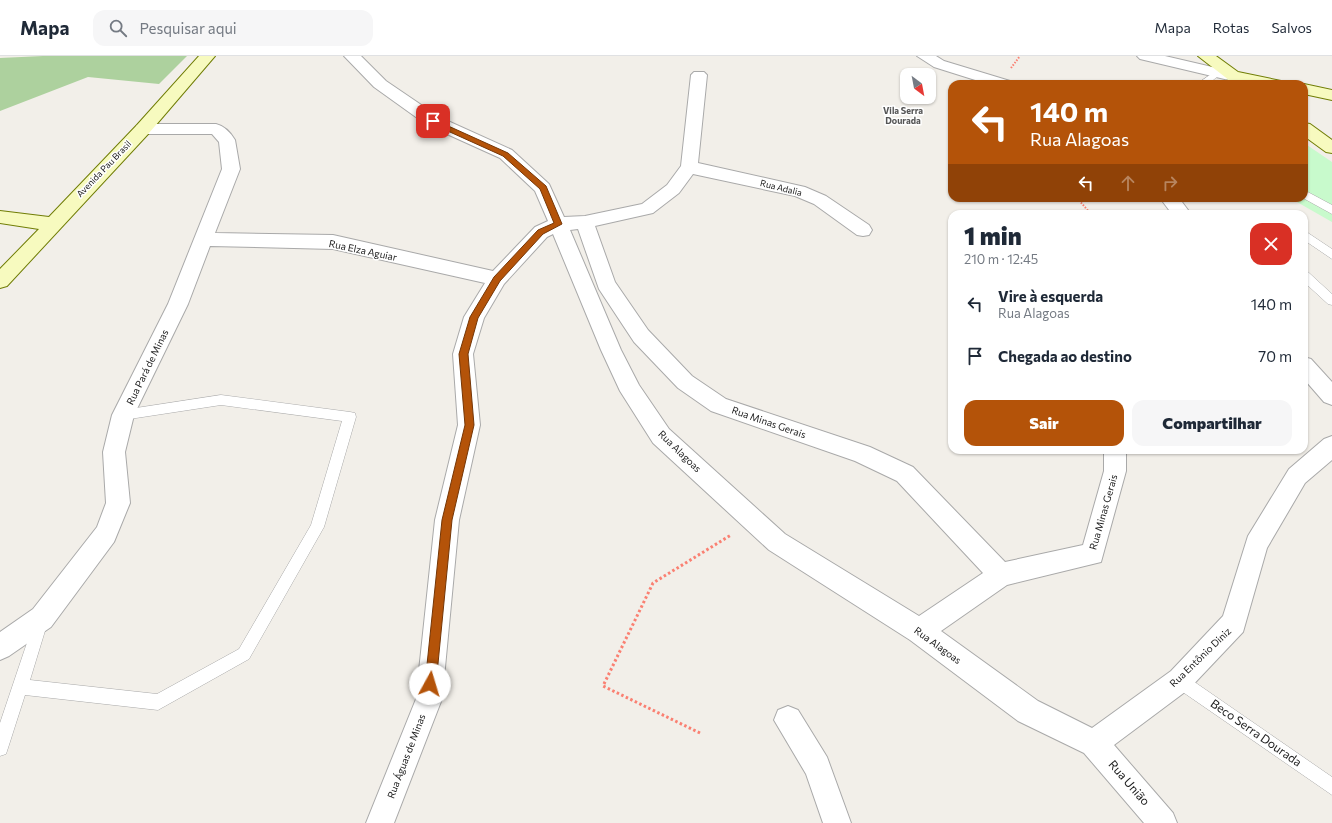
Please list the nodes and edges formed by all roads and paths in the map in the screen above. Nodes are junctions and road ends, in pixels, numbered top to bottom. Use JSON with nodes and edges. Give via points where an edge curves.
{"nodes":[{"id":1,"x":207,"y":56,"type":"edge"},
{"id":2,"x":352,"y":56,"type":"edge"},
{"id":3,"x":926,"y":56,"type":"edge"},
{"id":4,"x":1145,"y":56,"type":"edge"},
{"id":5,"x":1206,"y":56,"type":"edge"},
{"id":6,"x":1217,"y":73,"type":"junction"},
{"id":7,"x":699,"y":75,"type":"dead end"},
{"id":8,"x":991,"y":80,"type":"edge"},
{"id":9,"x":1207,"y":80,"type":"edge"},
{"id":10,"x":1238,"y":80,"type":"edge"},
{"id":11,"x":1308,"y":90,"type":"edge"},
{"id":12,"x":1332,"y":95,"type":"edge"},
{"id":13,"x":143,"y":129,"type":"junction"},
{"id":14,"x":1308,"y":131,"type":"edge"},
{"id":15,"x":1332,"y":148,"type":"edge"},
{"id":16,"x":689,"y":167,"type":"junction"},
{"id":17,"x":1308,"y":196,"type":"edge"},
{"id":18,"x":1080,"y":202,"type":"edge"},
{"id":19,"x":1172,"y":202,"type":"edge"},
{"id":20,"x":1088,"y":210,"type":"edge"},
{"id":21,"x":1179,"y":210,"type":"edge"},
{"id":22,"x":1332,"y":210,"type":"edge"},
{"id":23,"x":0,"y":217,"type":"edge"},
{"id":24,"x":585,"y":222,"type":"junction"},
{"id":25,"x":52,"y":224,"type":"junction"},
{"id":26,"x":558,"y":224,"type":"junction"},
{"id":27,"x":863,"y":230,"type":"dead end"},
{"id":28,"x":1308,"y":238,"type":"dead end"},
{"id":29,"x":203,"y":239,"type":"junction"},
{"id":30,"x":1332,"y":255,"type":"edge"},
{"id":31,"x":497,"y":279,"type":"junction"},
{"id":32,"x":1308,"y":279,"type":"edge"},
{"id":33,"x":0,"y":281,"type":"edge"},
{"id":34,"x":1332,"y":301,"type":"edge"},
{"id":35,"x":1308,"y":369,"type":"edge"},
{"id":36,"x":1332,"y":396,"type":"edge"},
{"id":37,"x":123,"y":415,"type":"junction"},
{"id":38,"x":1332,"y":446,"type":"edge"},
{"id":39,"x":1115,"y":454,"type":"edge"},
{"id":40,"x":753,"y":520,"type":"junction"},
{"id":41,"x":1001,"y":575,"type":"junction"},
{"id":42,"x":42,"y":618,"type":"junction"},
{"id":43,"x":919,"y":631,"type":"junction"},
{"id":44,"x":0,"y":647,"type":"edge"},
{"id":45,"x":1180,"y":680,"type":"junction"},
{"id":46,"x":20,"y":687,"type":"junction"},
{"id":47,"x":788,"y":720,"type":"dead end"},
{"id":48,"x":700,"y":733,"type":"dead end"},
{"id":49,"x":1094,"y":743,"type":"junction"},
{"id":50,"x":0,"y":748,"type":"edge"},
{"id":51,"x":1332,"y":787,"type":"edge"},
{"id":52,"x":380,"y":823,"type":"edge"},
{"id":53,"x":837,"y":823,"type":"edge"},
{"id":54,"x":1163,"y":823,"type":"edge"}],
"edges":[{"from":1,"to":13,"type":"street","name":"Avenida Pau Brasil"},
{"from":2,"to":26,"type":"street","name":"Rua Alagoas","via":[[380,84],[433,121],[506,154],[543,188]]},
{"from":3,"to":8,"type":"street","via":[[939,64]]},
{"from":4,"to":6,"type":"street"},
{"from":5,"to":10,"type":"street"},
{"from":6,"to":9,"type":"lane"},
{"from":6,"to":10,"type":"street"},
{"from":7,"to":16,"type":"street"},
{"from":11,"to":12,"type":"street"},
{"from":13,"to":25,"type":"street","name":"Avenida Pau Brasil"},
{"from":13,"to":29,"type":"street","name":"Rua Pará de Minas","via":[[216,129],[227,140],[231,169]]},
{"from":14,"to":15,"type":"street"},
{"from":16,"to":24,"type":"street","via":[[673,189],[647,209]]},
{"from":16,"to":27,"type":"street","name":"Rua Adalia","via":[[798,191],[820,200]]},
{"from":17,"to":22,"type":"lane"},
{"from":18,"to":20,"type":"path"},
{"from":19,"to":21,"type":"street"},
{"from":23,"to":25,"type":"street"},
{"from":24,"to":26,"type":"street"},
{"from":24,"to":41,"type":"street","name":"Rua Minas Gerais","via":[[606,284],[641,336],[685,382],[719,405],[862,454],[905,474]]},
{"from":25,"to":33,"type":"street","name":"Avenida Pau Brasil"},
{"from":26,"to":31,"type":"street","name":"Rua Águas de Minas","via":[[541,232]]},
{"from":26,"to":40,"type":"street","name":"Rua Alagoas","via":[[631,391],[661,436]]},
{"from":28,"to":30,"type":"lane"},
{"from":29,"to":31,"type":"street","name":"Rua Elza Aguiar","via":[[333,242]]},
{"from":29,"to":37,"type":"street","name":"Rua Pará de Minas","via":[[178,304]]},
{"from":31,"to":52,"type":"street","name":"Rua Águas de Minas","via":[[474,317],[463,354],[470,425],[447,520],[429,699]]},
{"from":32,"to":34,"type":"lane"},
{"from":35,"to":36,"type":"street"},
{"from":37,"to":42,"type":"street","name":"Rua Pará de Minas","via":[[114,452],[118,503],[106,534]]},
{"from":37,"to":46,"type":"lane","via":[[221,400],[350,417],[317,527],[244,654],[158,702]]},
{"from":38,"to":45,"type":"street","name":"Rua Entônio Diniz","via":[[1298,476],[1256,544],[1234,623]]},
{"from":39,"to":41,"type":"street","name":"Rua Minas Gerais","via":[[1115,471],[1092,554]]},
{"from":40,"to":43,"type":"street","name":"Rua Alagoas","via":[[777,542]]},
{"from":40,"to":48,"type":"path","via":[[653,583],[603,686]]},
{"from":41,"to":43,"type":"street","name":"Rua Minas Gerais"},
{"from":42,"to":44,"type":"street","name":"Rua Pará de Minas"},
{"from":42,"to":46,"type":"lane"},
{"from":43,"to":49,"type":"street","name":"Rua Alagoas","via":[[1028,711]]},
{"from":45,"to":49,"type":"street","name":"Rua Entônio Diniz"},
{"from":45,"to":51,"type":"lane","name":"Beco Serra Dourada"},
{"from":46,"to":50,"type":"lane"},
{"from":47,"to":53,"type":"street","via":[[818,767]]},
{"from":49,"to":54,"type":"street","name":"Rua União"}]}
